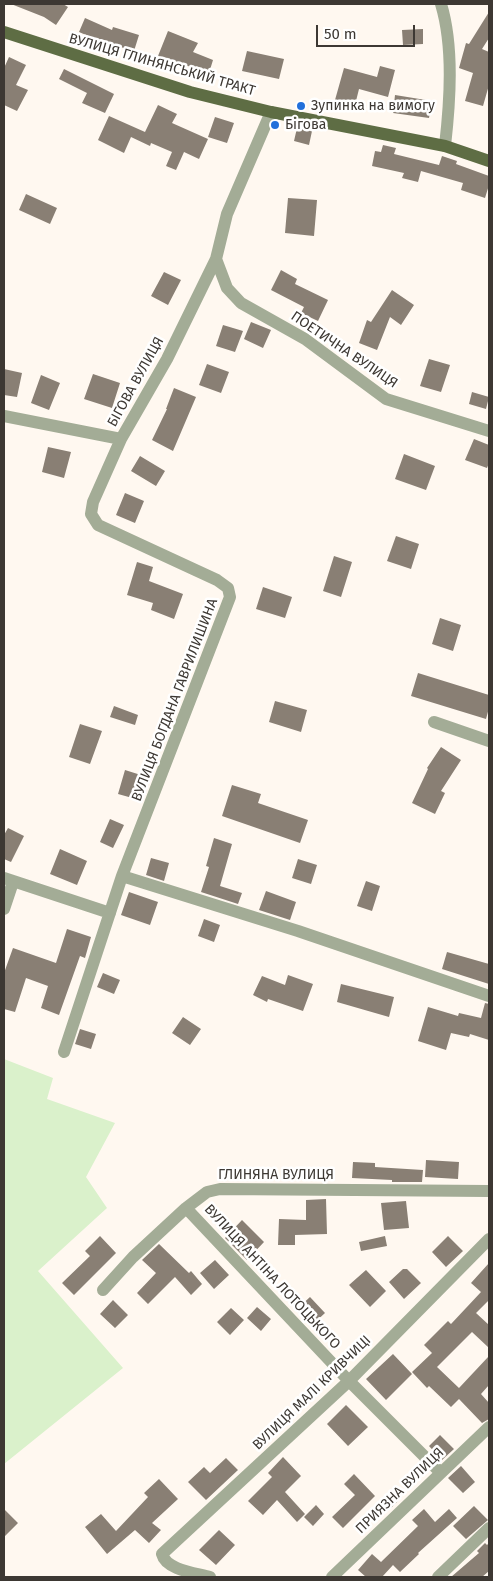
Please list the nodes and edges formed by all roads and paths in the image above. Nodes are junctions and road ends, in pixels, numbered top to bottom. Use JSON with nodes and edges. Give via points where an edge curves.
{"nodes":[{"id":1,"x":441,"y":4,"type":"edge"},
{"id":2,"x":4,"y":32,"type":"edge"},
{"id":3,"x":271,"y":112,"type":"junction"},
{"id":4,"x":445,"y":146,"type":"junction"},
{"id":5,"x":489,"y":161,"type":"edge"},
{"id":6,"x":216,"y":259,"type":"junction"},
{"id":7,"x":4,"y":416,"type":"edge"},
{"id":8,"x":489,"y":431,"type":"edge"},
{"id":9,"x":120,"y":440,"type":"junction"},
{"id":10,"x":434,"y":722,"type":"dead end"},
{"id":11,"x":489,"y":741,"type":"edge"},
{"id":12,"x":122,"y":876,"type":"junction"},
{"id":13,"x":8,"y":880,"type":"edge"},
{"id":14,"x":4,"y":908,"type":"edge"},
{"id":15,"x":110,"y":913,"type":"junction"},
{"id":16,"x":489,"y":996,"type":"edge"},
{"id":17,"x":64,"y":1052,"type":"dead end"},
{"id":18,"x":489,"y":1191,"type":"edge"},
{"id":19,"x":186,"y":1208,"type":"junction"},
{"id":20,"x":489,"y":1239,"type":"edge"},
{"id":21,"x":102,"y":1290,"type":"dead end"},
{"id":22,"x":349,"y":1381,"type":"junction"},
{"id":23,"x":489,"y":1427,"type":"edge"},
{"id":24,"x":441,"y":1473,"type":"junction"},
{"id":25,"x":489,"y":1528,"type":"edge"},
{"id":26,"x":210,"y":1577,"type":"edge"},
{"id":27,"x":332,"y":1577,"type":"edge"},
{"id":28,"x":438,"y":1577,"type":"edge"}],
"edges":[{"from":1,"to":4,"type":"street","via":[[449,80]]},
{"from":2,"to":3,"type":"main road","name":"ВУЛИЦЯ ГЛИНЯНСЬКИЙ ТРАКТ","via":[[190,92]]},
{"from":3,"to":4,"type":"main road","name":"ВУЛИЦЯ ГЛИНЯНСЬКИЙ ТРАКТ"},
{"from":3,"to":6,"type":"street","via":[[227,214]]},
{"from":4,"to":5,"type":"main road","name":"ВУЛИЦЯ ГЛИНЯНСЬКИЙ ТРАКТ"},
{"from":6,"to":8,"type":"street","name":"ПОЕТИЧНА ВУЛИЦЯ","via":[[227,288],[241,303],[305,340],[386,399]]},
{"from":6,"to":9,"type":"street","name":"БІГОВА ВУЛИЦЯ","via":[[167,359]]},
{"from":7,"to":9,"type":"street","name":"БІГОВА ВУЛИЦЯ"},
{"from":9,"to":12,"type":"street","name":"ВУЛИЦЯ БОГДАНА ГАВРИЛИШИНА","via":[[93,502],[91,514],[98,525],[217,580],[228,588],[230,597]]},
{"from":10,"to":11,"type":"street"},
{"from":12,"to":15,"type":"street","name":"ВУЛИЦЯ БОГДАНА ГАВРИЛИШИНА"},
{"from":12,"to":16,"type":"street"},
{"from":13,"to":14,"type":"street"},
{"from":13,"to":15,"type":"street"},
{"from":15,"to":17,"type":"street","name":"ВУЛИЦЯ БОГДАНА ГАВРИЛИШИНА"},
{"from":18,"to":19,"type":"street","name":"ГЛИНЯНА ВУЛИЦЯ","via":[[220,1189],[207,1192]]},
{"from":19,"to":21,"type":"street","name":"ГЛИНЯНА ВУЛИЦЯ","via":[[132,1257]]},
{"from":19,"to":22,"type":"street","name":"ВУЛИЦЯ АНТІНА ЛОТОЦЬКОГО"},
{"from":20,"to":22,"type":"street","name":"ВУЛИЦЯ МАЛІ КРИВЧИЦІ"},
{"from":22,"to":24,"type":"street","name":"ВУЛИЦЯ АНТІНА ЛОТОЦЬКОГО"},
{"from":22,"to":26,"type":"street","name":"ВУЛИЦЯ МАЛІ КРИВЧИЦІ","via":[[162,1554],[170,1565]]},
{"from":23,"to":24,"type":"street","name":"ПРИЯЗНА ВУЛИЦЯ"},
{"from":24,"to":27,"type":"street","name":"ПРИЯЗНА ВУЛИЦЯ"},
{"from":25,"to":28,"type":"street"}]}
